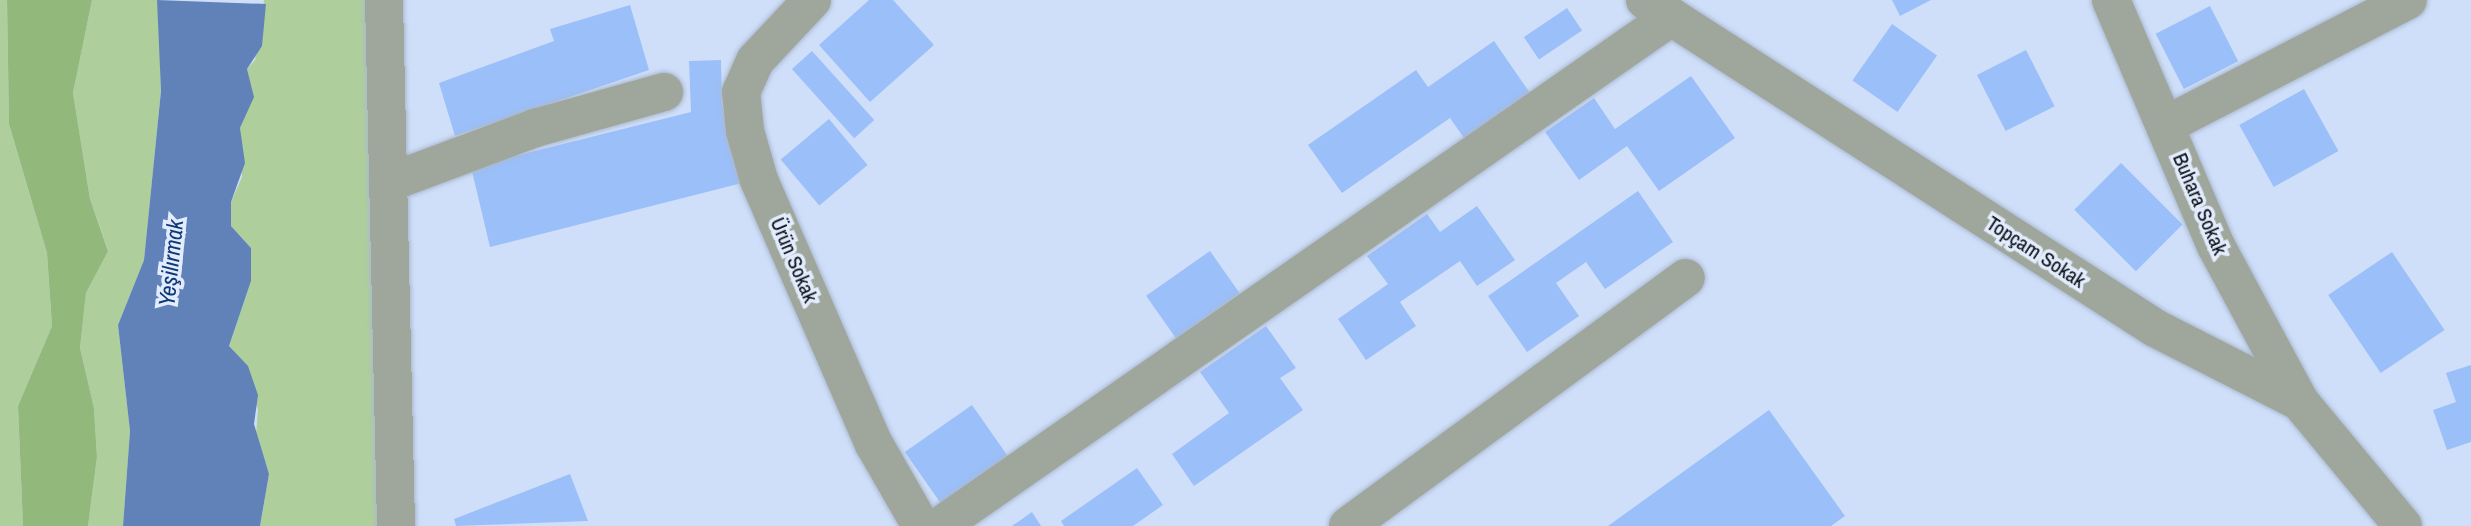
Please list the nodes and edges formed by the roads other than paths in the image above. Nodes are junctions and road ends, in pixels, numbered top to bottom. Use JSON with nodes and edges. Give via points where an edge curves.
{"nodes":[{"id":1,"x":384,"y":0,"type":"edge"},
{"id":2,"x":812,"y":0,"type":"edge"},
{"id":3,"x":2111,"y":0,"type":"edge"},
{"id":4,"x":2409,"y":0,"type":"edge"},
{"id":5,"x":1658,"y":8,"type":"edge"},
{"id":6,"x":664,"y":92,"type":"dead end"},
{"id":7,"x":2166,"y":125,"type":"junction"},
{"id":8,"x":388,"y":183,"type":"junction"},
{"id":9,"x":1686,"y":278,"type":"dead end"},
{"id":10,"x":2300,"y":402,"type":"junction"},
{"id":11,"x":396,"y":526,"type":"edge"},
{"id":12,"x":921,"y":526,"type":"edge"},
{"id":13,"x":940,"y":526,"type":"edge"},
{"id":14,"x":1348,"y":526,"type":"edge"},
{"id":15,"x":2403,"y":526,"type":"edge"}],
"edges":[{"from":1,"to":8,"type":"street"},
{"from":2,"to":12,"type":"street","name":"Ürün Sokak","via":[[755,61],[741,92],[745,131],[759,180],[866,426]]},
{"from":3,"to":7,"type":"street","name":"Buhara Sokak"},
{"from":4,"to":7,"type":"street"},
{"from":5,"to":10,"type":"street","name":"Topçam Sokak","via":[[2155,328]]},
{"from":5,"to":13,"type":"street"},
{"from":6,"to":8,"type":"street","via":[[535,128]]},
{"from":7,"to":10,"type":"street","name":"Buhara Sokak","via":[[2216,246]]},
{"from":8,"to":11,"type":"street"},
{"from":9,"to":14,"type":"street"},
{"from":10,"to":15,"type":"street","name":"Topçam Sokak"}]}
